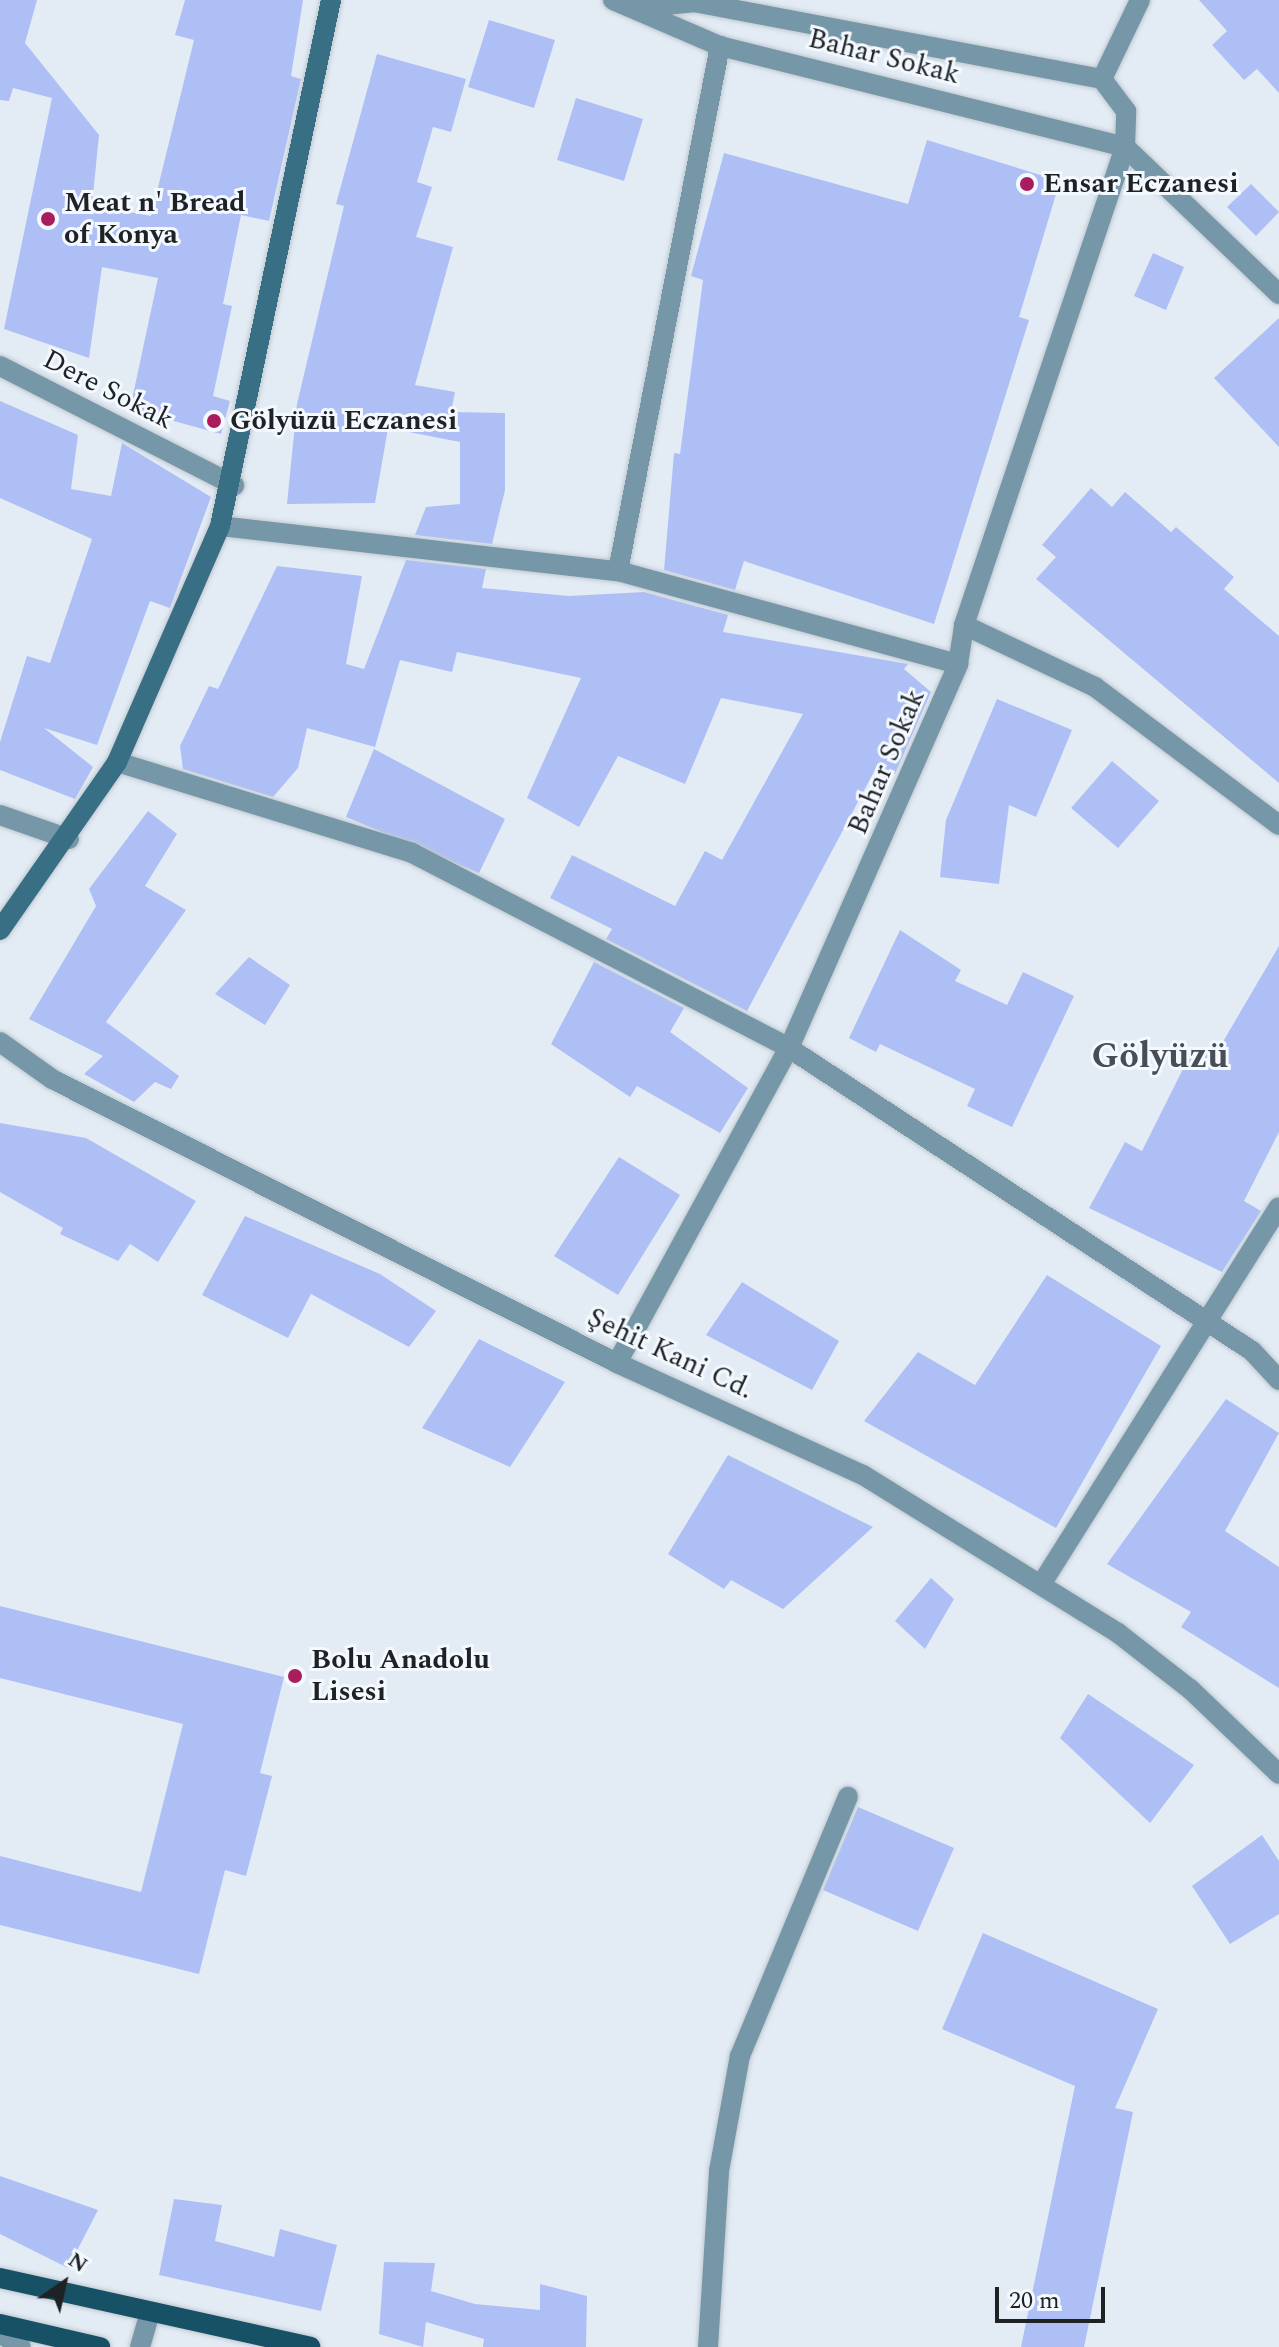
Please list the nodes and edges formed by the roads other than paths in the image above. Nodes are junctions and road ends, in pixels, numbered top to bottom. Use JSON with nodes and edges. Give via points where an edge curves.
{"nodes":[{"id":1,"x":331,"y":0,"type":"edge"},
{"id":2,"x":613,"y":0,"type":"edge"},
{"id":3,"x":1140,"y":0,"type":"edge"},
{"id":4,"x":634,"y":8,"type":"junction"},
{"id":5,"x":720,"y":46,"type":"junction"},
{"id":6,"x":1102,"y":79,"type":"junction"},
{"id":7,"x":1125,"y":147,"type":"junction"},
{"id":8,"x":1279,"y":294,"type":"edge"},
{"id":9,"x":0,"y":366,"type":"edge"},
{"id":10,"x":234,"y":485,"type":"junction"},
{"id":11,"x":220,"y":526,"type":"junction"},
{"id":12,"x":618,"y":571,"type":"junction"},
{"id":13,"x":964,"y":625,"type":"junction"},
{"id":14,"x":958,"y":664,"type":"junction"},
{"id":15,"x":117,"y":762,"type":"junction"},
{"id":16,"x":0,"y":815,"type":"edge"},
{"id":17,"x":1279,"y":825,"type":"edge"},
{"id":18,"x":69,"y":839,"type":"junction"},
{"id":19,"x":0,"y":930,"type":"edge"},
{"id":20,"x":0,"y":1042,"type":"edge"},
{"id":21,"x":789,"y":1048,"type":"junction"},
{"id":22,"x":1279,"y":1207,"type":"edge"},
{"id":23,"x":1208,"y":1321,"type":"junction"},
{"id":24,"x":617,"y":1363,"type":"junction"},
{"id":25,"x":1279,"y":1380,"type":"edge"},
{"id":26,"x":1042,"y":1583,"type":"junction"},
{"id":27,"x":1279,"y":1774,"type":"edge"},
{"id":28,"x":848,"y":1797,"type":"dead end"},
{"id":29,"x":0,"y":2278,"type":"edge"},
{"id":30,"x":149,"y":2315,"type":"junction"},
{"id":31,"x":0,"y":2324,"type":"edge"},
{"id":32,"x":0,"y":2333,"type":"edge"},
{"id":33,"x":264,"y":2342,"type":"edge"},
{"id":34,"x":21,"y":2347,"type":"edge"},
{"id":35,"x":100,"y":2347,"type":"edge"},
{"id":36,"x":140,"y":2347,"type":"edge"},
{"id":37,"x":310,"y":2347,"type":"edge"},
{"id":38,"x":708,"y":2347,"type":"edge"}],
"edges":[{"from":1,"to":10,"type":"main road"},
{"from":2,"to":4,"type":"street","name":"Bahar Sokak"},
{"from":3,"to":6,"type":"street"},
{"from":4,"to":5,"type":"street","name":"Bahar Sokak"},
{"from":4,"to":6,"type":"street","name":"Bahar Sokak","via":[[696,2]]},
{"from":5,"to":7,"type":"street","name":"Bahar Sokak"},
{"from":5,"to":12,"type":"street"},
{"from":6,"to":7,"type":"street","name":"Bahar Sokak","via":[[1126,111]]},
{"from":7,"to":8,"type":"street"},
{"from":7,"to":13,"type":"street","name":"Bahar Sokak"},
{"from":9,"to":10,"type":"street","name":"Dere Sokak"},
{"from":10,"to":11,"type":"main road"},
{"from":11,"to":12,"type":"street"},
{"from":11,"to":15,"type":"main road"},
{"from":12,"to":14,"type":"street"},
{"from":13,"to":14,"type":"street","name":"Bahar Sokak"},
{"from":13,"to":17,"type":"street","via":[[1095,687]]},
{"from":14,"to":21,"type":"street","name":"Bahar Sokak"},
{"from":15,"to":18,"type":"main road"},
{"from":15,"to":21,"type":"street","via":[[412,853]]},
{"from":16,"to":18,"type":"street"},
{"from":18,"to":19,"type":"main road"},
{"from":20,"to":24,"type":"street","name":"Şehit Kani Cd.","via":[[52,1079]]},
{"from":21,"to":23,"type":"street"},
{"from":21,"to":24,"type":"street","name":"Bahar Sokak"},
{"from":22,"to":23,"type":"street"},
{"from":23,"to":25,"type":"street"},
{"from":23,"to":26,"type":"street"},
{"from":24,"to":26,"type":"street","name":"Şehit Kani Cd.","via":[[863,1475]]},
{"from":26,"to":27,"type":"street","name":"Şehit Kani Cd.","via":[[1190,1689]]},
{"from":28,"to":38,"type":"street","via":[[740,2056],[719,2171]]},
{"from":29,"to":30,"type":"main road"},
{"from":30,"to":33,"type":"main road"},
{"from":30,"to":36,"type":"street"},
{"from":31,"to":35,"type":"main road"},
{"from":32,"to":34,"type":"street"},
{"from":33,"to":37,"type":"main road"}]}
